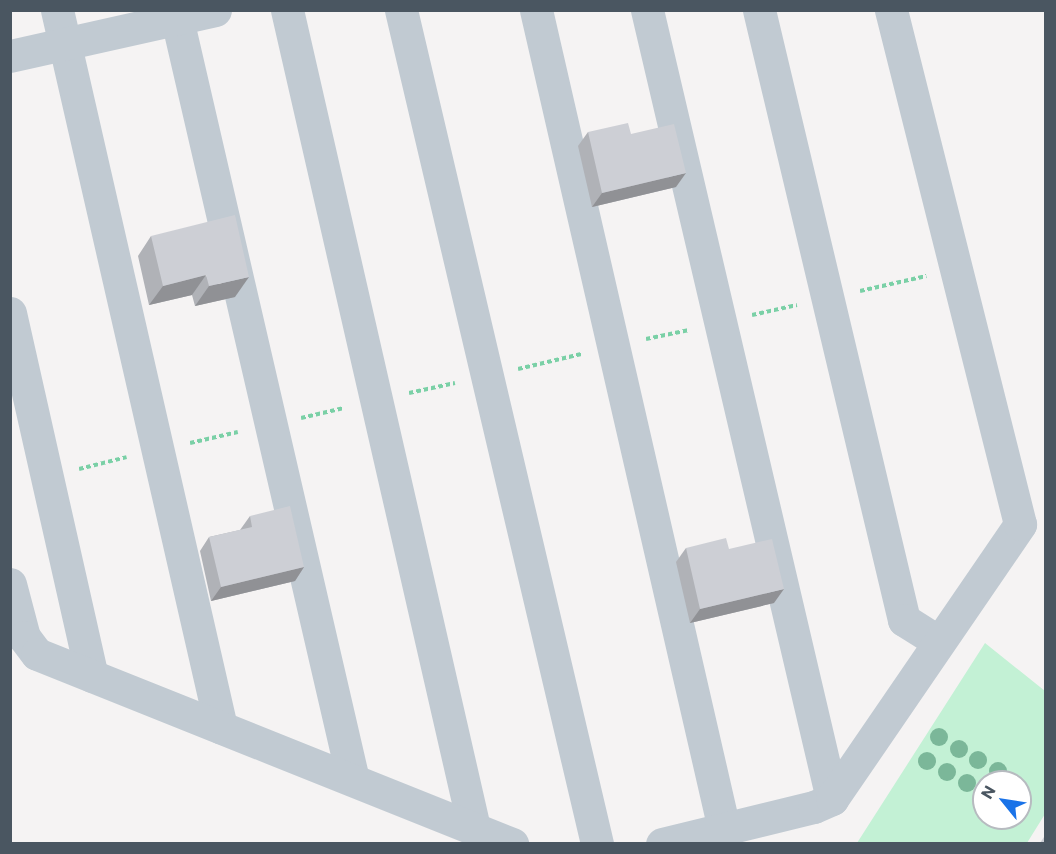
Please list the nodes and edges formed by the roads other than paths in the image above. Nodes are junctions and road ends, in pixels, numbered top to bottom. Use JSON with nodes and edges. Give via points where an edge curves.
{"nodes":[{"id":1,"x":57,"y":10,"type":"edge"},
{"id":2,"x":215,"y":10,"type":"edge"},
{"id":3,"x":287,"y":10,"type":"edge"},
{"id":4,"x":400,"y":10,"type":"edge"},
{"id":5,"x":536,"y":10,"type":"edge"},
{"id":6,"x":647,"y":10,"type":"edge"},
{"id":7,"x":759,"y":10,"type":"edge"},
{"id":8,"x":891,"y":10,"type":"edge"},
{"id":9,"x":176,"y":15,"type":"edge"},
{"id":10,"x":65,"y":44,"type":"junction"},
{"id":11,"x":10,"y":56,"type":"edge"},
{"id":12,"x":10,"y":313,"type":"edge"},
{"id":13,"x":10,"y":584,"type":"edge"},
{"id":14,"x":939,"y":642,"type":"junction"},
{"id":15,"x":92,"y":676,"type":"junction"},
{"id":16,"x":221,"y":727,"type":"junction"},
{"id":17,"x":353,"y":780,"type":"junction"},
{"id":18,"x":832,"y":799,"type":"junction"},
{"id":19,"x":474,"y":828,"type":"junction"},
{"id":20,"x":724,"y":829,"type":"junction"},
{"id":21,"x":512,"y":843,"type":"edge"},
{"id":22,"x":597,"y":843,"type":"edge"},
{"id":23,"x":662,"y":843,"type":"edge"}],
"edges":[{"from":1,"to":10,"type":"lane"},
{"from":2,"to":9,"type":"lane"},
{"from":3,"to":19,"type":"lane"},
{"from":4,"to":22,"type":"lane"},
{"from":5,"to":20,"type":"lane"},
{"from":6,"to":18,"type":"lane"},
{"from":7,"to":14,"type":"lane","via":[[904,620]]},
{"from":8,"to":14,"type":"lane","via":[[1020,524]]},
{"from":9,"to":10,"type":"lane"},
{"from":9,"to":17,"type":"lane"},
{"from":10,"to":11,"type":"lane"},
{"from":10,"to":16,"type":"lane"},
{"from":12,"to":15,"type":"lane"},
{"from":13,"to":15,"type":"lane","via":[[24,637],[37,654]]},
{"from":14,"to":18,"type":"lane"},
{"from":15,"to":16,"type":"lane"},
{"from":16,"to":17,"type":"lane"},
{"from":17,"to":19,"type":"lane"},
{"from":18,"to":20,"type":"lane"},
{"from":19,"to":21,"type":"lane"},
{"from":20,"to":23,"type":"lane"}]}
